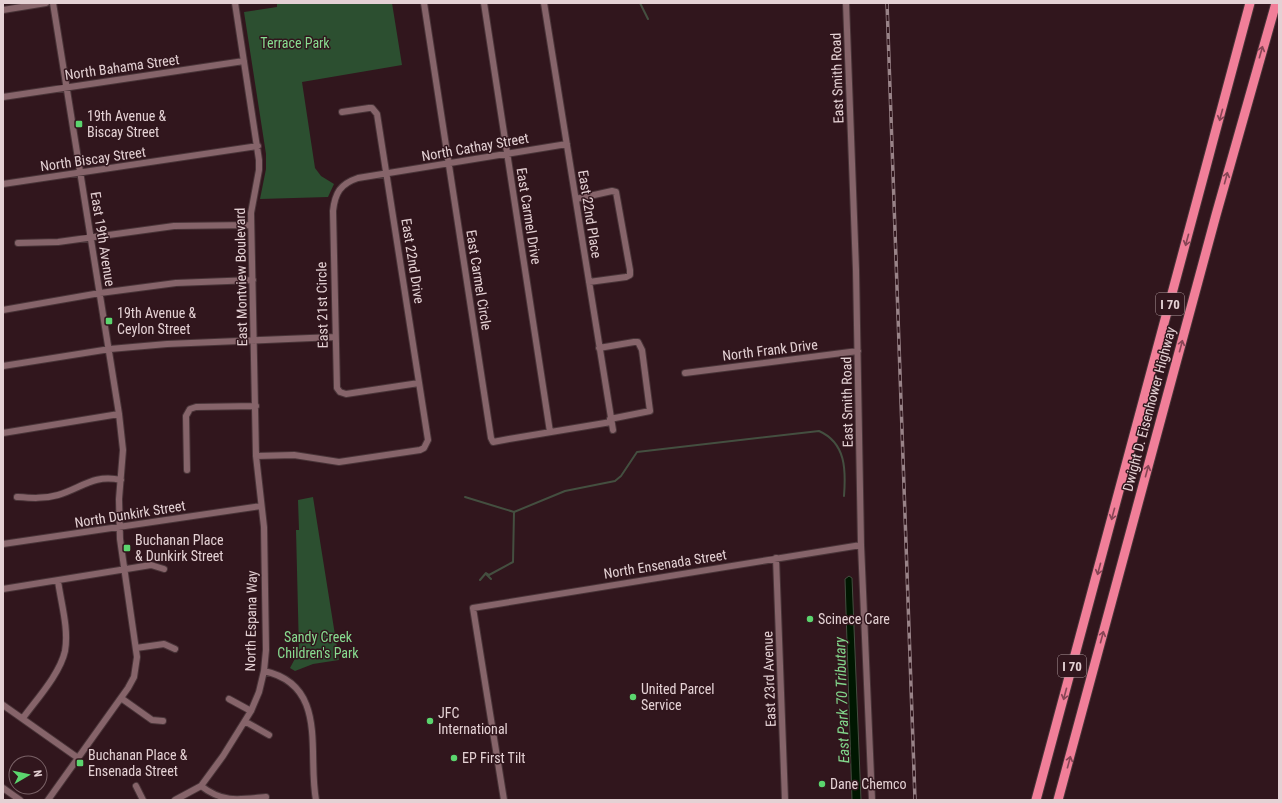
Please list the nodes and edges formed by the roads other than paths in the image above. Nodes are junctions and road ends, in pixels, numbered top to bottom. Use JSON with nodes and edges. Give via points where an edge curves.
{"nodes":[{"id":1,"x":46,"y":3,"type":"edge"},
{"id":2,"x":53,"y":3,"type":"edge"},
{"id":3,"x":235,"y":3,"type":"edge"},
{"id":4,"x":424,"y":3,"type":"edge"},
{"id":5,"x":484,"y":3,"type":"edge"},
{"id":6,"x":544,"y":3,"type":"edge"},
{"id":7,"x":846,"y":3,"type":"edge"},
{"id":8,"x":1250,"y":3,"type":"edge"},
{"id":9,"x":1276,"y":3,"type":"edge"},
{"id":10,"x":3,"y":10,"type":"edge"},
{"id":11,"x":244,"y":61,"type":"junction"},
{"id":12,"x":67,"y":87,"type":"junction"},
{"id":13,"x":3,"y":97,"type":"edge"},
{"id":14,"x":342,"y":112,"type":"dead end"},
{"id":15,"x":567,"y":144,"type":"junction"},
{"id":16,"x":258,"y":146,"type":"junction"},
{"id":17,"x":507,"y":153,"type":"junction"},
{"id":18,"x":449,"y":163,"type":"junction"},
{"id":19,"x":80,"y":174,"type":"junction"},
{"id":20,"x":387,"y":174,"type":"junction"},
{"id":21,"x":3,"y":184,"type":"edge"},
{"id":22,"x":576,"y":198,"type":"junction"},
{"id":23,"x":251,"y":225,"type":"junction"},
{"id":24,"x":91,"y":237,"type":"junction"},
{"id":25,"x":18,"y":243,"type":"dead end"},
{"id":26,"x":253,"y":280,"type":"junction"},
{"id":27,"x":589,"y":282,"type":"junction"},
{"id":28,"x":100,"y":293,"type":"junction"},
{"id":29,"x":3,"y":310,"type":"edge"},
{"id":30,"x":335,"y":337,"type":"junction"},
{"id":31,"x":254,"y":340,"type":"junction"},
{"id":32,"x":599,"y":348,"type":"junction"},
{"id":33,"x":110,"y":349,"type":"junction"},
{"id":34,"x":858,"y":352,"type":"junction"},
{"id":35,"x":3,"y":366,"type":"edge"},
{"id":36,"x":685,"y":373,"type":"dead end"},
{"id":37,"x":419,"y":383,"type":"junction"},
{"id":38,"x":256,"y":406,"type":"junction"},
{"id":39,"x":119,"y":414,"type":"junction"},
{"id":40,"x":611,"y":420,"type":"junction"},
{"id":41,"x":613,"y":430,"type":"dead end"},
{"id":42,"x":550,"y":432,"type":"junction"},
{"id":43,"x":3,"y":433,"type":"edge"},
{"id":44,"x":256,"y":456,"type":"junction"},
{"id":45,"x":187,"y":470,"type":"dead end"},
{"id":46,"x":121,"y":480,"type":"junction"},
{"id":47,"x":17,"y":498,"type":"dead end"},
{"id":48,"x":261,"y":506,"type":"junction"},
{"id":49,"x":120,"y":527,"type":"junction"},
{"id":50,"x":3,"y":544,"type":"edge"},
{"id":51,"x":861,"y":545,"type":"junction"},
{"id":52,"x":776,"y":558,"type":"junction"},
{"id":53,"x":125,"y":569,"type":"junction"},
{"id":54,"x":164,"y":570,"type":"dead end"},
{"id":55,"x":58,"y":581,"type":"junction"},
{"id":56,"x":3,"y":589,"type":"edge"},
{"id":57,"x":136,"y":648,"type":"junction"},
{"id":58,"x":176,"y":649,"type":"dead end"},
{"id":59,"x":264,"y":672,"type":"junction"},
{"id":60,"x":121,"y":698,"type":"junction"},
{"id":61,"x":230,"y":700,"type":"dead end"},
{"id":62,"x":3,"y":705,"type":"edge"},
{"id":63,"x":252,"y":711,"type":"junction"},
{"id":64,"x":23,"y":718,"type":"junction"},
{"id":65,"x":163,"y":721,"type":"dead end"},
{"id":66,"x":246,"y":722,"type":"junction"},
{"id":67,"x":269,"y":735,"type":"dead end"},
{"id":68,"x":78,"y":758,"type":"junction"},
{"id":69,"x":136,"y":786,"type":"dead end"},
{"id":70,"x":201,"y":786,"type":"junction"},
{"id":71,"x":3,"y":788,"type":"edge"},
{"id":72,"x":266,"y":797,"type":"dead end"},
{"id":73,"x":20,"y":800,"type":"edge"},
{"id":74,"x":48,"y":800,"type":"edge"},
{"id":75,"x":143,"y":800,"type":"edge"},
{"id":76,"x":175,"y":800,"type":"edge"},
{"id":77,"x":316,"y":800,"type":"edge"},
{"id":78,"x":504,"y":800,"type":"edge"},
{"id":79,"x":785,"y":800,"type":"edge"},
{"id":80,"x":872,"y":800,"type":"edge"},
{"id":81,"x":1036,"y":800,"type":"edge"},
{"id":82,"x":1058,"y":800,"type":"edge"}],
"edges":[{"from":1,"to":10,"type":"street"},
{"from":2,"to":12,"type":"street","name":"East 19th Avenue"},
{"from":3,"to":11,"type":"street","name":"East Montview Boulevard"},
{"from":4,"to":18,"type":"street","name":"East Carmel Circle"},
{"from":5,"to":17,"type":"street","name":"East Carmel Drive"},
{"from":6,"to":15,"type":"street","name":"East 22nd Place"},
{"from":7,"to":34,"type":"street","name":"East Smith Road"},
{"from":8,"to":81,"type":"highway","name":"Dwight D. Eisenhower Highway","number":"I 70","one_way":true},
{"from":82,"to":9,"type":"highway","name":"Dwight D. Eisenhower Highway","number":"I 70","one_way":true},
{"from":11,"to":12,"type":"street","name":"North Bahama Street"},
{"from":11,"to":16,"type":"street","name":"East Montview Boulevard"},
{"from":12,"to":13,"type":"street","name":"North Bahama Street"},
{"from":12,"to":19,"type":"street","name":"East 19th Avenue"},
{"from":14,"to":20,"type":"street","name":"East 22nd Drive","via":[[369,108],[375,110]]},
{"from":15,"to":17,"type":"street","name":"North Cathay Street"},
{"from":15,"to":22,"type":"street","name":"East 22nd Place"},
{"from":16,"to":19,"type":"street","name":"North Biscay Street"},
{"from":16,"to":23,"type":"street","name":"East Montview Boulevard","via":[[259,170],[251,207]]},
{"from":17,"to":18,"type":"street","name":"North Cathay Street"},
{"from":17,"to":42,"type":"street","name":"East Carmel Drive"},
{"from":18,"to":20,"type":"street","name":"North Cathay Street"},
{"from":18,"to":42,"type":"street","name":"East Carmel Circle","via":[[491,438],[497,443]]},
{"from":19,"to":21,"type":"street","name":"North Biscay Street"},
{"from":19,"to":24,"type":"street","name":"East 19th Avenue"},
{"from":20,"to":30,"type":"street","name":"East 21st Circle","via":[[350,181],[339,188],[335,195],[332,211]]},
{"from":20,"to":37,"type":"street","name":"East 22nd Drive"},
{"from":22,"to":27,"type":"street","name":"East 22nd Place"},
{"from":22,"to":27,"type":"street","via":[[616,192],[630,270],[630,275],[626,277]]},
{"from":23,"to":24,"type":"street","via":[[174,226]]},
{"from":23,"to":26,"type":"street","name":"East Montview Boulevard"},
{"from":24,"to":25,"type":"street","via":[[58,242]]},
{"from":24,"to":28,"type":"street","name":"East 19th Avenue"},
{"from":26,"to":28,"type":"street","via":[[176,283]]},
{"from":26,"to":31,"type":"street","name":"East Montview Boulevard"},
{"from":27,"to":32,"type":"street","name":"East 22nd Place"},
{"from":28,"to":29,"type":"street"},
{"from":28,"to":33,"type":"street","name":"East 19th Avenue"},
{"from":30,"to":31,"type":"street"},
{"from":30,"to":37,"type":"street","name":"East 21st Circle","via":[[337,386],[340,392],[346,394]]},
{"from":31,"to":33,"type":"street"},
{"from":31,"to":38,"type":"street","name":"East Montview Boulevard"},
{"from":32,"to":40,"type":"street","name":"East 22nd Place"},
{"from":32,"to":40,"type":"street","name":"East Carmel Circle","via":[[638,342],[642,350],[650,411]]},
{"from":33,"to":35,"type":"street"},
{"from":33,"to":39,"type":"street","name":"East 19th Avenue"},
{"from":34,"to":36,"type":"street","name":"North Frank Drive"},
{"from":34,"to":51,"type":"street","name":"East Smith Road"},
{"from":37,"to":44,"type":"street","name":"East 22nd Drive","via":[[428,440],[424,448],[339,462],[294,455]]},
{"from":38,"to":44,"type":"street","name":"East Montview Boulevard"},
{"from":38,"to":45,"type":"street","via":[[190,409],[186,416]]},
{"from":39,"to":43,"type":"street"},
{"from":39,"to":46,"type":"street","name":"East 19th Avenue","via":[[123,450]]},
{"from":40,"to":41,"type":"street","name":"East 22nd Place"},
{"from":40,"to":42,"type":"street","name":"East Carmel Circle"},
{"from":44,"to":48,"type":"street","name":"East Montview Boulevard"},
{"from":46,"to":47,"type":"street","via":[[100,478],[56,496]]},
{"from":46,"to":49,"type":"street","name":"East 19th Avenue"},
{"from":48,"to":49,"type":"street","name":"North Dunkirk Street"},
{"from":48,"to":59,"type":"street","name":"North Espana Way","via":[[264,527]]},
{"from":49,"to":50,"type":"street","name":"North Dunkirk Street"},
{"from":49,"to":53,"type":"street","name":"East 19th Avenue"},
{"from":51,"to":52,"type":"street","name":"North Ensenada Street"},
{"from":51,"to":80,"type":"street","name":"East Smith Road"},
{"from":52,"to":78,"type":"street","name":"North Ensenada Street","via":[[473,608]]},
{"from":52,"to":79,"type":"street","name":"East 23rd Avenue"},
{"from":53,"to":54,"type":"street","via":[[151,565]]},
{"from":53,"to":55,"type":"street"},
{"from":53,"to":57,"type":"street","name":"East 19th Avenue"},
{"from":55,"to":56,"type":"street"},
{"from":55,"to":64,"type":"street","via":[[66,637],[64,651],[56,671]]},
{"from":57,"to":58,"type":"street","via":[[164,644]]},
{"from":57,"to":60,"type":"street","name":"East 19th Avenue","via":[[134,677]]},
{"from":59,"to":63,"type":"street","name":"North Espana Way"},
{"from":59,"to":77,"type":"street","via":[[291,682],[301,694],[307,708],[313,734]]},
{"from":60,"to":65,"type":"street","via":[[152,720]]},
{"from":60,"to":68,"type":"street","name":"East 19th Avenue"},
{"from":61,"to":63,"type":"street"},
{"from":62,"to":64,"type":"street"},
{"from":63,"to":66,"type":"street","name":"North Espana Way"},
{"from":64,"to":68,"type":"street"},
{"from":66,"to":67,"type":"street"},
{"from":66,"to":70,"type":"street","name":"North Espana Way"},
{"from":68,"to":74,"type":"street","name":"East 19th Avenue"},
{"from":69,"to":75,"type":"street"},
{"from":70,"to":72,"type":"street","via":[[211,795],[220,798]]},
{"from":70,"to":76,"type":"street","name":"North Espana Way"},
{"from":71,"to":73,"type":"street"}]}
